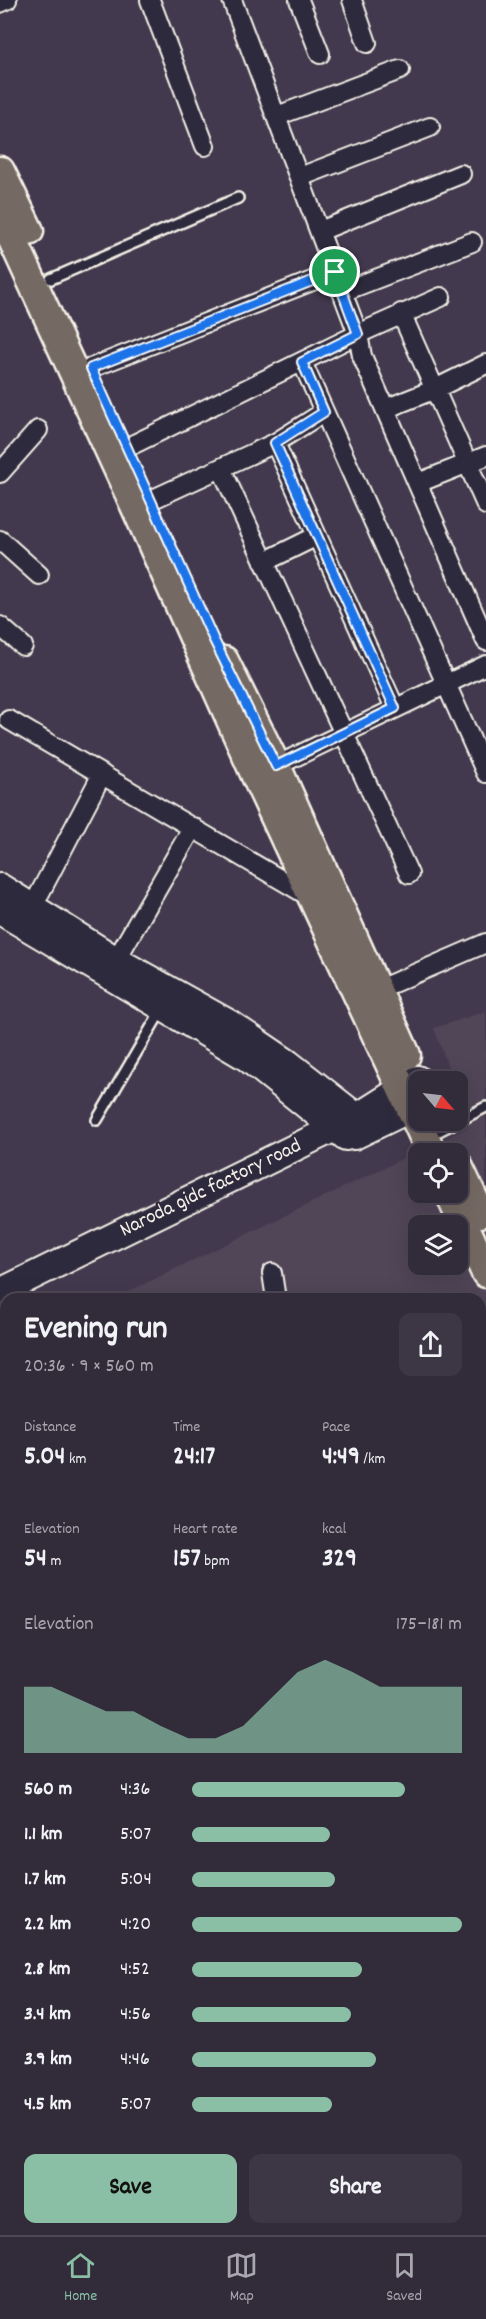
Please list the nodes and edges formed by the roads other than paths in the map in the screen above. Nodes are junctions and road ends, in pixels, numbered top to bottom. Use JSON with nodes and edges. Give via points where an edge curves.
{"nodes":[{"id":1,"x":7,"y":0,"type":"edge"},
{"id":2,"x":150,"y":0,"type":"edge"},
{"id":3,"x":232,"y":0,"type":"edge"},
{"id":4,"x":299,"y":0,"type":"edge"},
{"id":5,"x":352,"y":0,"type":"edge"},
{"id":6,"x":0,"y":3,"type":"edge"},
{"id":7,"x":367,"y":44,"type":"dead end"},
{"id":8,"x":320,"y":54,"type":"dead end"},
{"id":9,"x":400,"y":70,"type":"dead end"},
{"id":10,"x":277,"y":116,"type":"junction"},
{"id":11,"x":430,"y":127,"type":"dead end"},
{"id":12,"x":205,"y":146,"type":"dead end"},
{"id":13,"x":0,"y":171,"type":"edge"},
{"id":14,"x":461,"y":174,"type":"dead end"},
{"id":15,"x":300,"y":177,"type":"junction"},
{"id":16,"x":238,"y":198,"type":"dead end"},
{"id":17,"x":4,"y":230,"type":"edge"},
{"id":18,"x":320,"y":231,"type":"junction"},
{"id":19,"x":472,"y":242,"type":"dead end"},
{"id":20,"x":335,"y":272,"type":"junction"},
{"id":21,"x":51,"y":279,"type":"junction"},
{"id":22,"x":342,"y":292,"type":"junction"},
{"id":23,"x":441,"y":297,"type":"dead end"},
{"id":24,"x":401,"y":314,"type":"junction"},
{"id":25,"x":358,"y":334,"type":"junction"},
{"id":26,"x":302,"y":362,"type":"junction"},
{"id":27,"x":486,"y":364,"type":"edge"},
{"id":28,"x":91,"y":368,"type":"junction"},
{"id":29,"x":434,"y":390,"type":"junction"},
{"id":30,"x":386,"y":410,"type":"junction"},
{"id":31,"x":324,"y":412,"type":"junction"},
{"id":32,"x":38,"y":430,"type":"dead end"},
{"id":33,"x":275,"y":443,"type":"junction"},
{"id":34,"x":128,"y":447,"type":"junction"},
{"id":35,"x":486,"y":456,"type":"edge"},
{"id":36,"x":467,"y":464,"type":"junction"},
{"id":37,"x":221,"y":468,"type":"junction"},
{"id":38,"x":0,"y":473,"type":"edge"},
{"id":39,"x":418,"y":483,"type":"junction"},
{"id":40,"x":151,"y":500,"type":"junction"},
{"id":41,"x":486,"y":505,"type":"edge"},
{"id":42,"x":317,"y":536,"type":"junction"},
{"id":43,"x":0,"y":540,"type":"edge"},
{"id":44,"x":264,"y":562,"type":"junction"},
{"id":45,"x":39,"y":575,"type":"dead end"},
{"id":46,"x":0,"y":626,"type":"edge"},
{"id":47,"x":486,"y":641,"type":"edge"},
{"id":48,"x":23,"y":646,"type":"dead end"},
{"id":49,"x":486,"y":665,"type":"edge"},
{"id":50,"x":445,"y":684,"type":"junction"},
{"id":51,"x":395,"y":708,"type":"junction"},
{"id":52,"x":9,"y":720,"type":"dead end"},
{"id":53,"x":344,"y":733,"type":"junction"},
{"id":54,"x":276,"y":766,"type":"junction"},
{"id":55,"x":485,"y":768,"type":"edge"},
{"id":56,"x":102,"y":774,"type":"junction"},
{"id":57,"x":193,"y":827,"type":"junction"},
{"id":58,"x":409,"y":874,"type":"dead end"},
{"id":59,"x":0,"y":887,"type":"edge"},
{"id":60,"x":312,"y":898,"type":"junction"},
{"id":61,"x":32,"y":908,"type":"junction"},
{"id":62,"x":0,"y":911,"type":"edge"},
{"id":63,"x":486,"y":943,"type":"edge"},
{"id":64,"x":116,"y":960,"type":"junction"},
{"id":65,"x":377,"y":990,"type":"junction"},
{"id":66,"x":163,"y":1007,"type":"junction"},
{"id":67,"x":408,"y":1071,"type":"edge"},
{"id":68,"x":408,"y":1083,"type":"edge"},
{"id":69,"x":486,"y":1107,"type":"edge"},
{"id":70,"x":468,"y":1110,"type":"edge"},
{"id":71,"x":408,"y":1119,"type":"edge"},
{"id":72,"x":98,"y":1120,"type":"dead end"},
{"id":73,"x":353,"y":1128,"type":"junction"},
{"id":74,"x":469,"y":1198,"type":"edge"},
{"id":75,"x":486,"y":1226,"type":"edge"},
{"id":76,"x":272,"y":1273,"type":"dead end"},
{"id":77,"x":486,"y":1273,"type":"edge"},
{"id":78,"x":0,"y":1293,"type":"edge"},
{"id":79,"x":36,"y":1293,"type":"edge"},
{"id":80,"x":275,"y":1293,"type":"edge"}],
"edges":[{"from":1,"to":6,"type":"street"},
{"from":2,"to":12,"type":"street"},
{"from":3,"to":10,"type":"street"},
{"from":4,"to":8,"type":"street"},
{"from":5,"to":7,"type":"street"},
{"from":9,"to":10,"type":"street"},
{"from":10,"to":15,"type":"street"},
{"from":11,"to":15,"type":"street"},
{"from":13,"to":21,"type":"main road"},
{"from":14,"to":18,"type":"street"},
{"from":15,"to":18,"type":"street"},
{"from":16,"to":21,"type":"lane"},
{"from":17,"to":60,"type":"main road"},
{"from":18,"to":20,"type":"street"},
{"from":19,"to":22,"type":"street"},
{"from":20,"to":22,"type":"street"},
{"from":20,"to":28,"type":"street"},
{"from":21,"to":28,"type":"main road"},
{"from":22,"to":25,"type":"street"},
{"from":23,"to":24,"type":"street"},
{"from":24,"to":25,"type":"street"},
{"from":24,"to":29,"type":"street"},
{"from":25,"to":26,"type":"street"},
{"from":25,"to":30,"type":"street","via":[[362,356]]},
{"from":26,"to":31,"type":"street"},
{"from":26,"to":34,"type":"street"},
{"from":27,"to":29,"type":"street"},
{"from":28,"to":34,"type":"main road"},
{"from":29,"to":30,"type":"street"},
{"from":29,"to":36,"type":"street"},
{"from":30,"to":39,"type":"street"},
{"from":31,"to":33,"type":"street"},
{"from":31,"to":50,"type":"street"},
{"from":32,"to":38,"type":"street"},
{"from":33,"to":37,"type":"street"},
{"from":33,"to":42,"type":"street"},
{"from":34,"to":40,"type":"main road"},
{"from":35,"to":36,"type":"street"},
{"from":36,"to":39,"type":"street"},
{"from":36,"to":41,"type":"street"},
{"from":37,"to":40,"type":"street"},
{"from":37,"to":44,"type":"street"},
{"from":39,"to":47,"type":"street"},
{"from":40,"to":54,"type":"main road"},
{"from":42,"to":44,"type":"street"},
{"from":42,"to":51,"type":"street"},
{"from":43,"to":45,"type":"street"},
{"from":44,"to":53,"type":"street"},
{"from":46,"to":48,"type":"street"},
{"from":49,"to":50,"type":"street"},
{"from":50,"to":51,"type":"street"},
{"from":50,"to":55,"type":"street"},
{"from":51,"to":53,"type":"street"},
{"from":52,"to":56,"type":"street"},
{"from":53,"to":54,"type":"street"},
{"from":53,"to":58,"type":"street"},
{"from":54,"to":65,"type":"main road"},
{"from":56,"to":57,"type":"street"},
{"from":56,"to":61,"type":"street"},
{"from":57,"to":60,"type":"street"},
{"from":57,"to":64,"type":"street"},
{"from":59,"to":61,"type":"street"},
{"from":60,"to":68,"type":"main road"},
{"from":61,"to":64,"type":"street"},
{"from":62,"to":66,"type":"street"},
{"from":63,"to":65,"type":"street"},
{"from":64,"to":73,"type":"street","via":[[259,1042]]},
{"from":65,"to":67,"type":"main road"},
{"from":66,"to":72,"type":"lane"},
{"from":66,"to":73,"type":"street"},
{"from":69,"to":70,"type":"lane"},
{"from":71,"to":73,"type":"street","name":"Naroda gidc factory road"},
{"from":73,"to":78,"type":"street","name":"Naroda gidc factory road"},
{"from":73,"to":79,"type":"street","name":"Naroda gidc factory road"},
{"from":74,"to":75,"type":"main road"},
{"from":74,"to":77,"type":"main road"},
{"from":76,"to":80,"type":"street"}]}
